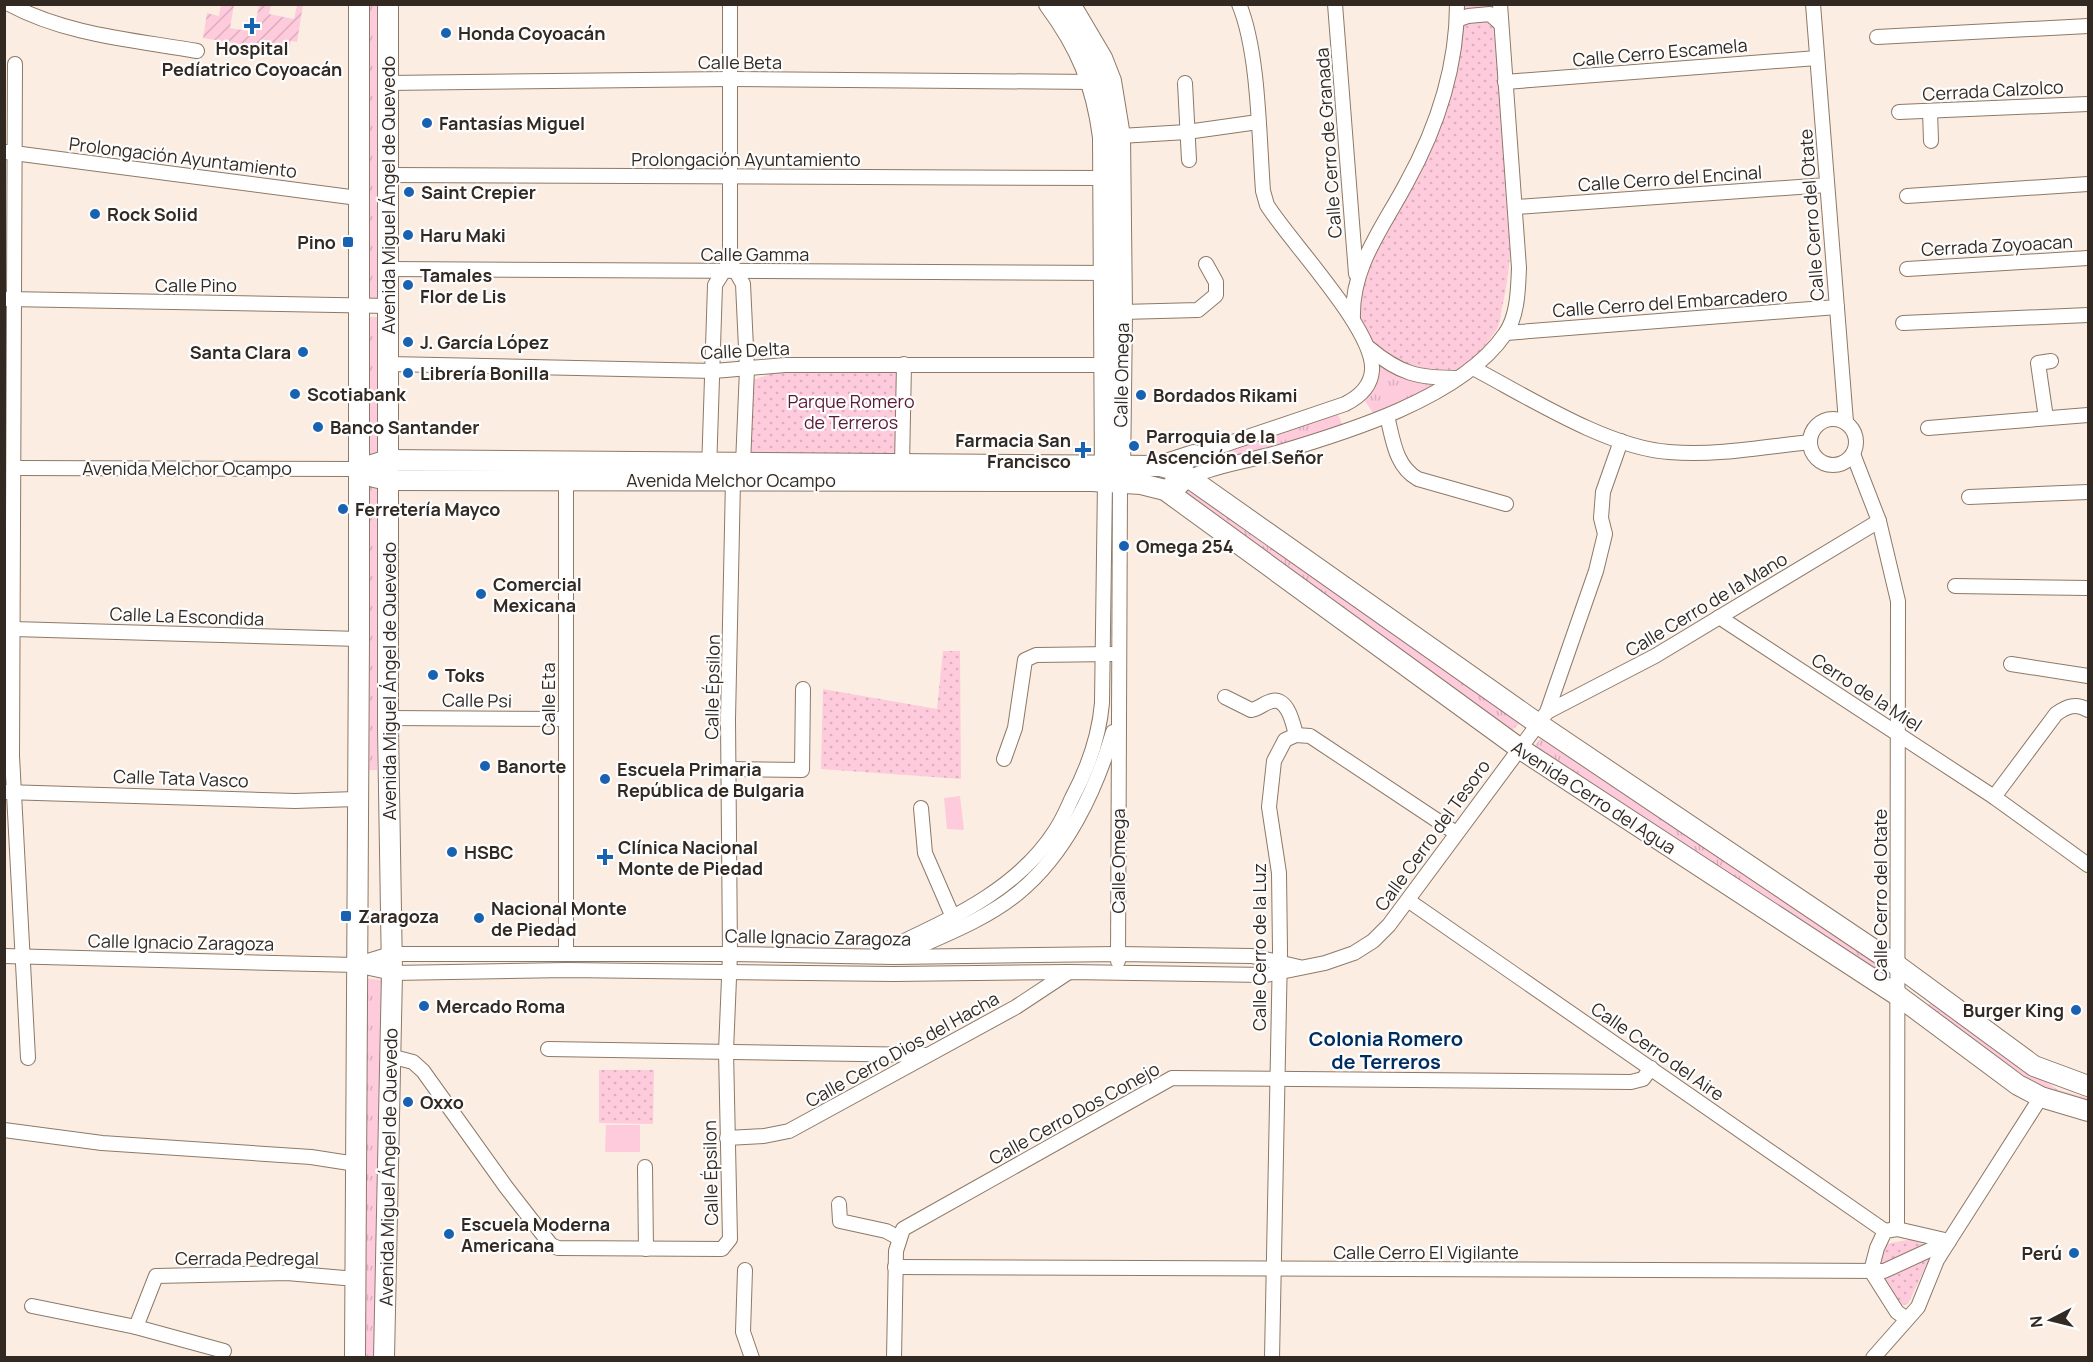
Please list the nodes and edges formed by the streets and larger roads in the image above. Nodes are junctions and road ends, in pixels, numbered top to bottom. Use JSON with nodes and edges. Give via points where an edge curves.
{"nodes":[{"id":1,"x":9,"y":4,"type":"edge"},
{"id":2,"x":359,"y":4,"type":"edge"},
{"id":3,"x":388,"y":4,"type":"edge"},
{"id":4,"x":730,"y":4,"type":"edge"},
{"id":5,"x":1049,"y":4,"type":"edge"},
{"id":6,"x":1070,"y":4,"type":"edge"},
{"id":7,"x":1239,"y":4,"type":"edge"},
{"id":8,"x":1335,"y":4,"type":"edge"},
{"id":9,"x":1458,"y":4,"type":"edge"},
{"id":10,"x":1496,"y":4,"type":"edge"},
{"id":11,"x":1500,"y":4,"type":"edge"},
{"id":12,"x":1813,"y":4,"type":"edge"},
{"id":13,"x":1457,"y":20,"type":"junction"},
{"id":14,"x":1501,"y":24,"type":"junction"},
{"id":15,"x":2088,"y":26,"type":"edge"},
{"id":16,"x":1877,"y":37,"type":"dead end"},
{"id":17,"x":197,"y":51,"type":"dead end"},
{"id":18,"x":1817,"y":57,"type":"junction"},
{"id":19,"x":15,"y":63,"type":"dead end"},
{"id":20,"x":730,"y":79,"type":"junction"},
{"id":21,"x":1093,"y":82,"type":"junction"},
{"id":22,"x":1505,"y":82,"type":"junction"},
{"id":23,"x":387,"y":83,"type":"junction"},
{"id":24,"x":1185,"y":83,"type":"dead end"},
{"id":25,"x":2088,"y":104,"type":"edge"},
{"id":26,"x":1930,"y":111,"type":"junction"},
{"id":27,"x":1899,"y":112,"type":"dead end"},
{"id":28,"x":1258,"y":122,"type":"junction"},
{"id":29,"x":1187,"y":132,"type":"junction"},
{"id":30,"x":1120,"y":136,"type":"junction"},
{"id":31,"x":1931,"y":141,"type":"dead end"},
{"id":32,"x":9,"y":152,"type":"edge"},
{"id":33,"x":1189,"y":160,"type":"dead end"},
{"id":34,"x":388,"y":174,"type":"junction"},
{"id":35,"x":729,"y":177,"type":"junction"},
{"id":36,"x":1104,"y":178,"type":"junction"},
{"id":37,"x":2088,"y":184,"type":"edge"},
{"id":38,"x":1827,"y":185,"type":"junction"},
{"id":39,"x":1907,"y":196,"type":"dead end"},
{"id":40,"x":358,"y":198,"type":"junction"},
{"id":41,"x":1516,"y":207,"type":"junction"},
{"id":42,"x":2088,"y":258,"type":"edge"},
{"id":43,"x":1206,"y":264,"type":"dead end"},
{"id":44,"x":730,"y":268,"type":"junction"},
{"id":45,"x":388,"y":269,"type":"junction"},
{"id":46,"x":1907,"y":269,"type":"dead end"},
{"id":47,"x":1113,"y":273,"type":"junction"},
{"id":48,"x":1356,"y":279,"type":"junction"},
{"id":49,"x":9,"y":300,"type":"edge"},
{"id":50,"x":358,"y":305,"type":"junction"},
{"id":51,"x":388,"y":306,"type":"junction"},
{"id":52,"x":1837,"y":307,"type":"junction"},
{"id":53,"x":1122,"y":312,"type":"junction"},
{"id":54,"x":2088,"y":315,"type":"edge"},
{"id":55,"x":1353,"y":320,"type":"junction"},
{"id":56,"x":1903,"y":323,"type":"dead end"},
{"id":57,"x":1506,"y":333,"type":"junction"},
{"id":58,"x":1369,"y":348,"type":"junction"},
{"id":59,"x":2051,"y":361,"type":"dead end"},
{"id":60,"x":388,"y":364,"type":"junction"},
{"id":61,"x":904,"y":364,"type":"junction"},
{"id":62,"x":1105,"y":365,"type":"junction"},
{"id":63,"x":747,"y":369,"type":"junction"},
{"id":64,"x":1473,"y":369,"type":"junction"},
{"id":65,"x":714,"y":371,"type":"junction"},
{"id":66,"x":1460,"y":378,"type":"junction"},
{"id":67,"x":1345,"y":404,"type":"junction"},
{"id":68,"x":2088,"y":415,"type":"edge"},
{"id":69,"x":1387,"y":416,"type":"junction"},
{"id":70,"x":2046,"y":418,"type":"junction"},
{"id":71,"x":1846,"y":422,"type":"junction"},
{"id":72,"x":1928,"y":428,"type":"dead end"},
{"id":73,"x":1355,"y":429,"type":"junction"},
{"id":74,"x":1622,"y":441,"type":"junction"},
{"id":75,"x":1810,"y":442,"type":"junction"},
{"id":76,"x":1853,"y":454,"type":"junction"},
{"id":77,"x":1194,"y":455,"type":"junction"},
{"id":78,"x":902,"y":465,"type":"junction"},
{"id":79,"x":1160,"y":466,"type":"junction"},
{"id":80,"x":15,"y":468,"type":"junction"},
{"id":81,"x":359,"y":469,"type":"junction"},
{"id":82,"x":388,"y":470,"type":"junction"},
{"id":83,"x":709,"y":472,"type":"junction"},
{"id":84,"x":738,"y":472,"type":"junction"},
{"id":85,"x":1112,"y":474,"type":"junction"},
{"id":86,"x":1186,"y":474,"type":"junction"},
{"id":87,"x":566,"y":480,"type":"junction"},
{"id":88,"x":2088,"y":492,"type":"edge"},
{"id":89,"x":1169,"y":493,"type":"junction"},
{"id":90,"x":1969,"y":496,"type":"dead end"},
{"id":91,"x":1506,"y":504,"type":"dead end"},
{"id":92,"x":1879,"y":521,"type":"junction"},
{"id":93,"x":1955,"y":586,"type":"dead end"},
{"id":94,"x":2088,"y":588,"type":"edge"},
{"id":95,"x":1719,"y":617,"type":"junction"},
{"id":96,"x":13,"y":629,"type":"junction"},
{"id":97,"x":359,"y":639,"type":"junction"},
{"id":98,"x":1103,"y":654,"type":"junction"},
{"id":99,"x":1119,"y":654,"type":"junction"},
{"id":100,"x":2011,"y":664,"type":"dead end"},
{"id":101,"x":2088,"y":676,"type":"edge"},
{"id":102,"x":803,"y":689,"type":"dead end"},
{"id":103,"x":1225,"y":696,"type":"dead end"},
{"id":104,"x":2088,"y":710,"type":"edge"},
{"id":105,"x":1542,"y":717,"type":"junction"},
{"id":106,"x":388,"y":718,"type":"junction"},
{"id":107,"x":1118,"y":718,"type":"junction"},
{"id":108,"x":566,"y":719,"type":"junction"},
{"id":109,"x":1899,"y":734,"type":"junction"},
{"id":110,"x":1296,"y":735,"type":"junction"},
{"id":111,"x":1519,"y":748,"type":"junction"},
{"id":112,"x":8,"y":756,"type":"edge"},
{"id":113,"x":1004,"y":759,"type":"dead end"},
{"id":114,"x":729,"y":769,"type":"junction"},
{"id":115,"x":9,"y":791,"type":"edge"},
{"id":116,"x":1994,"y":797,"type":"junction"},
{"id":117,"x":356,"y":799,"type":"junction"},
{"id":118,"x":921,"y":808,"type":"dead end"},
{"id":119,"x":1455,"y":833,"type":"junction"},
{"id":120,"x":2088,"y":865,"type":"edge"},
{"id":121,"x":1409,"y":901,"type":"junction"},
{"id":122,"x":955,"y":922,"type":"junction"},
{"id":123,"x":566,"y":953,"type":"junction"},
{"id":124,"x":730,"y":954,"type":"junction"},
{"id":125,"x":1072,"y":954,"type":"junction"},
{"id":126,"x":1118,"y":954,"type":"junction"},
{"id":127,"x":4,"y":956,"type":"edge"},
{"id":128,"x":22,"y":956,"type":"junction"},
{"id":129,"x":870,"y":957,"type":"junction"},
{"id":130,"x":894,"y":957,"type":"junction"},
{"id":131,"x":392,"y":963,"type":"junction"},
{"id":132,"x":356,"y":965,"type":"junction"},
{"id":133,"x":1898,"y":966,"type":"junction"},
{"id":134,"x":1280,"y":967,"type":"junction"},
{"id":135,"x":729,"y":972,"type":"junction"},
{"id":136,"x":1069,"y":972,"type":"junction"},
{"id":137,"x":1118,"y":972,"type":"junction"},
{"id":138,"x":869,"y":974,"type":"junction"},
{"id":139,"x":894,"y":974,"type":"junction"},
{"id":140,"x":1897,"y":995,"type":"junction"},
{"id":141,"x":548,"y":1049,"type":"dead end"},
{"id":142,"x":726,"y":1051,"type":"junction"},
{"id":143,"x":929,"y":1055,"type":"junction"},
{"id":144,"x":390,"y":1056,"type":"junction"},
{"id":145,"x":28,"y":1059,"type":"dead end"},
{"id":146,"x":1651,"y":1068,"type":"junction"},
{"id":147,"x":1277,"y":1078,"type":"junction"},
{"id":148,"x":2088,"y":1086,"type":"edge"},
{"id":149,"x":2041,"y":1097,"type":"junction"},
{"id":150,"x":2088,"y":1111,"type":"edge"},
{"id":151,"x":4,"y":1130,"type":"edge"},
{"id":152,"x":727,"y":1138,"type":"junction"},
{"id":153,"x":356,"y":1164,"type":"junction"},
{"id":154,"x":645,"y":1167,"type":"dead end"},
{"id":155,"x":839,"y":1204,"type":"dead end"},
{"id":156,"x":1891,"y":1230,"type":"junction"},
{"id":157,"x":899,"y":1238,"type":"junction"},
{"id":158,"x":1949,"y":1240,"type":"junction"},
{"id":159,"x":646,"y":1249,"type":"junction"},
{"id":160,"x":895,"y":1268,"type":"junction"},
{"id":161,"x":745,"y":1270,"type":"dead end"},
{"id":162,"x":1274,"y":1270,"type":"junction"},
{"id":163,"x":1871,"y":1271,"type":"junction"},
{"id":164,"x":356,"y":1279,"type":"junction"},
{"id":165,"x":32,"y":1306,"type":"dead end"},
{"id":166,"x":1907,"y":1319,"type":"junction"},
{"id":167,"x":136,"y":1327,"type":"junction"},
{"id":168,"x":224,"y":1351,"type":"dead end"},
{"id":169,"x":355,"y":1358,"type":"edge"},
{"id":170,"x":384,"y":1358,"type":"edge"},
{"id":171,"x":752,"y":1358,"type":"edge"},
{"id":172,"x":894,"y":1358,"type":"edge"},
{"id":173,"x":1272,"y":1358,"type":"edge"},
{"id":174,"x":1873,"y":1358,"type":"edge"}],
"edges":[{"from":1,"to":17,"type":"street","via":[[84,31]]},
{"from":2,"to":40,"type":"street","name":"Avenida Miguel Ángel de Quevedo"},
{"from":3,"to":23,"type":"street","name":"Avenida Miguel Ángel de Quevedo"},
{"from":4,"to":20,"type":"street","name":"Calle Épsilon"},
{"from":5,"to":21,"type":"street","name":"Calle Omega","via":[[1070,34]]},
{"from":6,"to":30,"type":"street","name":"Calle Omega","via":[[1111,81]]},
{"from":7,"to":28,"type":"street","via":[[1246,20]]},
{"from":8,"to":48,"type":"street","name":"Calle Cerro de Granada"},
{"from":9,"to":10,"type":"street","via":[[1475,12]]},
{"from":9,"to":13,"type":"street"},
{"from":11,"to":14,"type":"street"},
{"from":12,"to":18,"type":"street","name":"Calle Cerro del Otate"},
{"from":13,"to":14,"type":"street","via":[[1490,14]]},
{"from":13,"to":48,"type":"street","via":[[1446,91],[1433,129],[1368,249]]},
{"from":14,"to":22,"type":"street"},
{"from":15,"to":16,"type":"street"},
{"from":18,"to":22,"type":"street","name":"Calle Cerro Escamela"},
{"from":18,"to":38,"type":"street","name":"Calle Cerro del Otate"},
{"from":19,"to":32,"type":"street"},
{"from":20,"to":21,"type":"street","name":"Calle Beta"},
{"from":20,"to":23,"type":"street","name":"Calle Beta"},
{"from":20,"to":35,"type":"street","name":"Calle Épsilon"},
{"from":21,"to":36,"type":"street","name":"Calle Omega","via":[[1103,137]]},
{"from":22,"to":41,"type":"street"},
{"from":23,"to":34,"type":"street","name":"Avenida Miguel Ángel de Quevedo"},
{"from":24,"to":29,"type":"street"},
{"from":25,"to":26,"type":"street","name":"Cerrada Calzolco"},
{"from":26,"to":27,"type":"street","name":"Cerrada Calzolco"},
{"from":26,"to":31,"type":"street"},
{"from":28,"to":29,"type":"street"},
{"from":28,"to":55,"type":"street","via":[[1267,205]]},
{"from":29,"to":30,"type":"street"},
{"from":29,"to":33,"type":"street"},
{"from":30,"to":47,"type":"street","name":"Calle Omega"},
{"from":32,"to":40,"type":"street","name":"Prolongación Ayuntamiento"},
{"from":32,"to":49,"type":"street"},
{"from":34,"to":35,"type":"street","name":"Prolongación Ayuntamiento"},
{"from":34,"to":45,"type":"street","name":"Avenida Miguel Ángel de Quevedo"},
{"from":35,"to":36,"type":"street","name":"Prolongación Ayuntamiento"},
{"from":35,"to":44,"type":"street","name":"Calle Épsilon"},
{"from":36,"to":47,"type":"street","name":"Calle Omega"},
{"from":37,"to":39,"type":"street"},
{"from":38,"to":41,"type":"street","name":"Calle Cerro del Encinal"},
{"from":38,"to":52,"type":"street","name":"Calle Cerro del Otate"},
{"from":40,"to":50,"type":"street","name":"Avenida Miguel Ángel de Quevedo"},
{"from":41,"to":57,"type":"street","via":[[1517,300]]},
{"from":42,"to":46,"type":"street","name":"Cerrada Zoyoacan"},
{"from":43,"to":53,"type":"street","via":[[1215,282],[1216,295],[1198,310]]},
{"from":44,"to":45,"type":"street","name":"Calle Gamma"},
{"from":44,"to":47,"type":"street","name":"Calle Gamma"},
{"from":44,"to":63,"type":"street","name":"Calle Épsilon","via":[[743,284]]},
{"from":44,"to":65,"type":"street","name":"Calle Épsilon","via":[[715,285]]},
{"from":45,"to":51,"type":"street","name":"Avenida Miguel Ángel de Quevedo"},
{"from":47,"to":53,"type":"street","name":"Calle Omega"},
{"from":47,"to":62,"type":"street","name":"Calle Omega"},
{"from":48,"to":55,"type":"street"},
{"from":49,"to":50,"type":"street","name":"Calle Pino"},
{"from":49,"to":80,"type":"street"},
{"from":50,"to":51,"type":"street","name":"Calle Pino"},
{"from":50,"to":81,"type":"street","name":"Avenida Miguel Ángel de Quevedo"},
{"from":51,"to":60,"type":"street","name":"Avenida Miguel Ángel de Quevedo"},
{"from":52,"to":57,"type":"street","name":"Calle Cerro del Embarcadero"},
{"from":52,"to":71,"type":"street","name":"Calle Cerro del Otate"},
{"from":53,"to":85,"type":"street","name":"Calle Omega"},
{"from":54,"to":56,"type":"street"},
{"from":55,"to":58,"type":"street"},
{"from":57,"to":64,"type":"street"},
{"from":58,"to":66,"type":"street","via":[[1385,362],[1424,378]]},
{"from":58,"to":67,"type":"street","via":[[1372,369],[1368,386]]},
{"from":59,"to":70,"type":"street","via":[[2038,363]]},
{"from":60,"to":65,"type":"street","name":"Calle Delta"},
{"from":60,"to":82,"type":"street","name":"Avenida Miguel Ángel de Quevedo"},
{"from":61,"to":62,"type":"street","name":"Calle Delta"},
{"from":61,"to":63,"type":"street","name":"Calle Delta"},
{"from":61,"to":78,"type":"street"},
{"from":62,"to":85,"type":"street","name":"Calle Omega"},
{"from":63,"to":65,"type":"street","name":"Calle Delta"},
{"from":63,"to":84,"type":"street","name":"Calle Épsilon"},
{"from":64,"to":66,"type":"street"},
{"from":64,"to":74,"type":"street"},
{"from":65,"to":83,"type":"street","name":"Calle Épsilon"},
{"from":66,"to":69,"type":"street"},
{"from":67,"to":73,"type":"street"},
{"from":67,"to":77,"type":"street"},
{"from":68,"to":70,"type":"street"},
{"from":69,"to":73,"type":"street"},
{"from":69,"to":91,"type":"street","via":[[1401,463],[1410,474]]},
{"from":70,"to":72,"type":"street"},
{"from":71,"to":75,"type":"street","via":[[1822,422]]},
{"from":71,"to":76,"type":"street","via":[[1856,436]]},
{"from":73,"to":86,"type":"street"},
{"from":74,"to":75,"type":"street","via":[[1666,452],[1698,453]]},
{"from":74,"to":105,"type":"street","name":"Calle Cerro del Tesoro","via":[[1603,492],[1601,518],[1605,534],[1596,571]]},
{"from":75,"to":76,"type":"street","via":[[1817,458],[1827,464],[1839,465]]},
{"from":76,"to":92,"type":"street","name":"Calle Cerro del Otate"},
{"from":77,"to":79,"type":"street"},
{"from":77,"to":86,"type":"street"},
{"from":78,"to":84,"type":"street","name":"Avenida Melchor Ocampo"},
{"from":78,"to":85,"type":"street","name":"Avenida Melchor Ocampo"},
{"from":79,"to":85,"type":"street","name":"Avenida Cerro del Agua"},
{"from":79,"to":86,"type":"street","name":"Avenida Cerro del Agua"},
{"from":80,"to":81,"type":"street","name":"Avenida Melchor Ocampo"},
{"from":80,"to":96,"type":"street"},
{"from":81,"to":82,"type":"street","name":"Avenida Melchor Ocampo","via":[[374,477]]},
{"from":81,"to":97,"type":"street","name":"Avenida Miguel Ángel de Quevedo"},
{"from":82,"to":83,"type":"street","name":"Avenida Melchor Ocampo"},
{"from":82,"to":87,"type":"street","name":"Avenida Melchor Ocampo"},
{"from":82,"to":106,"type":"street","name":"Avenida Miguel Ángel de Quevedo"},
{"from":83,"to":84,"type":"street","name":"Avenida Melchor Ocampo"},
{"from":83,"to":87,"type":"street","name":"Avenida Melchor Ocampo"},
{"from":84,"to":85,"type":"street","name":"Avenida Melchor Ocampo"},
{"from":84,"to":114,"type":"street","name":"Calle Épsilon"},
{"from":85,"to":89,"type":"street","name":"Avenida Cerro del Agua"},
{"from":85,"to":98,"type":"street","name":"Calle Omega"},
{"from":85,"to":99,"type":"street","name":"Calle Omega"},
{"from":86,"to":89,"type":"street"},
{"from":86,"to":105,"type":"street","name":"Avenida Cerro del Agua"},
{"from":87,"to":108,"type":"street","name":"Calle Eta"},
{"from":88,"to":90,"type":"street"},
{"from":89,"to":111,"type":"street","name":"Avenida Cerro del Agua"},
{"from":92,"to":95,"type":"street","name":"Calle Cerro de la Mano"},
{"from":92,"to":109,"type":"street","name":"Calle Cerro del Otate","via":[[1898,601]]},
{"from":93,"to":94,"type":"street"},
{"from":95,"to":105,"type":"street","name":"Calle Cerro de la Mano"},
{"from":95,"to":109,"type":"street","name":"Cerro de la Miel"},
{"from":96,"to":97,"type":"street","name":"Calle La Escondida"},
{"from":96,"to":112,"type":"street"},
{"from":97,"to":117,"type":"street","name":"Avenida Miguel Ángel de Quevedo"},
{"from":98,"to":99,"type":"street"},
{"from":98,"to":113,"type":"street","via":[[1030,656],[1023,665],[1020,700]]},
{"from":98,"to":122,"type":"street","name":"Calle Omega","via":[[1101,712],[1095,746],[1055,831],[1010,881]]},
{"from":99,"to":107,"type":"street","name":"Calle Omega"},
{"from":100,"to":101,"type":"street"},
{"from":102,"to":114,"type":"street","via":[[802,770]]},
{"from":103,"to":110,"type":"street","via":[[1251,710],[1272,700],[1281,702],[1288,709]]},
{"from":104,"to":116,"type":"street","via":[[2067,706],[2056,714]]},
{"from":105,"to":111,"type":"street","name":"Calle Cerro del Tesoro"},
{"from":105,"to":133,"type":"street","name":"Avenida Cerro del Agua"},
{"from":106,"to":108,"type":"street","name":"Calle Psi"},
{"from":106,"to":131,"type":"street","name":"Avenida Miguel Ángel de Quevedo"},
{"from":107,"to":122,"type":"street","via":[[1100,773],[1067,836],[1018,892]]},
{"from":107,"to":126,"type":"street","name":"Calle Omega"},
{"from":108,"to":123,"type":"street","name":"Calle Eta"},
{"from":109,"to":116,"type":"street","name":"Cerro de la Miel"},
{"from":109,"to":133,"type":"street","name":"Calle Cerro del Otate"},
{"from":110,"to":119,"type":"street","via":[[1310,736]]},
{"from":110,"to":134,"type":"street","name":"Calle Cerro de la Luz","via":[[1285,740],[1274,761],[1269,807],[1280,873]]},
{"from":111,"to":119,"type":"street","name":"Calle Cerro del Tesoro"},
{"from":111,"to":140,"type":"street","name":"Avenida Cerro del Agua"},
{"from":112,"to":115,"type":"street"},
{"from":114,"to":124,"type":"street","name":"Calle Épsilon"},
{"from":115,"to":117,"type":"street","name":"Calle Tata Vasco","via":[[295,801]]},
{"from":115,"to":128,"type":"street"},
{"from":116,"to":120,"type":"street","name":"Cerro de la Miel"},
{"from":117,"to":132,"type":"street","name":"Avenida Miguel Ángel de Quevedo"},
{"from":118,"to":122,"type":"street","via":[[925,853]]},
{"from":119,"to":121,"type":"street","name":"Calle Cerro del Tesoro"},
{"from":121,"to":134,"type":"street","name":"Calle Cerro del Tesoro","via":[[1373,941],[1354,952],[1299,967]]},
{"from":121,"to":146,"type":"street","name":"Calle Cerro del Aire"},
{"from":122,"to":129,"type":"street"},
{"from":122,"to":130,"type":"street"},
{"from":123,"to":124,"type":"street","name":"Calle Ignacio Zaragoza"},
{"from":123,"to":131,"type":"street","name":"Calle Ignacio Zaragoza"},
{"from":124,"to":129,"type":"street","name":"Calle Ignacio Zaragoza"},
{"from":124,"to":135,"type":"street","name":"Calle Épsilon"},
{"from":125,"to":126,"type":"street","name":"Calle Ignacio Zaragoza"},
{"from":125,"to":130,"type":"street","name":"Calle Ignacio Zaragoza"},
{"from":125,"to":136,"type":"street"},
{"from":126,"to":134,"type":"street","name":"Calle Ignacio Zaragoza","via":[[1252,956]]},
{"from":126,"to":137,"type":"street","name":"Calle Omega"},
{"from":127,"to":128,"type":"street","name":"Calle Ignacio Zaragoza"},
{"from":128,"to":132,"type":"street","name":"Calle Ignacio Zaragoza"},
{"from":128,"to":145,"type":"street"},
{"from":129,"to":130,"type":"street","name":"Calle Ignacio Zaragoza"},
{"from":129,"to":138,"type":"street"},
{"from":130,"to":139,"type":"street"},
{"from":131,"to":132,"type":"street","name":"Calle Ignacio Zaragoza"},
{"from":131,"to":135,"type":"street","name":"Calle Ignacio Zaragoza"},
{"from":131,"to":144,"type":"street","name":"Avenida Miguel Ángel de Quevedo"},
{"from":132,"to":153,"type":"street","name":"Avenida Miguel Ángel de Quevedo"},
{"from":133,"to":140,"type":"street","name":"Calle Cerro del Otate"},
{"from":133,"to":148,"type":"street","name":"Avenida Cerro del Agua","via":[[2034,1066]]},
{"from":134,"to":137,"type":"street","name":"Calle Ignacio Zaragoza","via":[[1254,975]]},
{"from":134,"to":147,"type":"street","name":"Calle Cerro de la Luz"},
{"from":135,"to":138,"type":"street","name":"Calle Ignacio Zaragoza"},
{"from":135,"to":142,"type":"street","name":"Calle Épsilon"},
{"from":136,"to":137,"type":"street","name":"Calle Ignacio Zaragoza"},
{"from":136,"to":139,"type":"street","name":"Calle Ignacio Zaragoza"},
{"from":136,"to":143,"type":"street","name":"Calle Cerro Dios del Hacha","via":[[1016,1007]]},
{"from":138,"to":139,"type":"street","name":"Calle Ignacio Zaragoza"},
{"from":140,"to":149,"type":"street","name":"Avenida Cerro del Agua","via":[[2018,1085]]},
{"from":140,"to":156,"type":"street","name":"Calle Cerro del Otate"},
{"from":141,"to":142,"type":"street"},
{"from":142,"to":143,"type":"street"},
{"from":142,"to":152,"type":"street","name":"Calle Épsilon"},
{"from":143,"to":152,"type":"street","name":"Calle Cerro Dios del Hacha","via":[[789,1131]]},
{"from":144,"to":159,"type":"street","via":[[413,1062],[423,1071],[550,1245]]},
{"from":144,"to":170,"type":"street","name":"Avenida Miguel Ángel de Quevedo"},
{"from":146,"to":147,"type":"street","name":"Calle Cerro Dos Conejo","via":[[1640,1080],[1631,1082]]},
{"from":146,"to":156,"type":"street","name":"Calle Cerro del Aire"},
{"from":147,"to":157,"type":"street","name":"Calle Cerro Dos Conejo","via":[[1172,1078],[914,1221]]},
{"from":147,"to":162,"type":"street","name":"Calle Cerro de la Luz"},
{"from":149,"to":150,"type":"street","name":"Avenida Cerro del Agua"},
{"from":149,"to":158,"type":"street"},
{"from":151,"to":153,"type":"street","via":[[102,1143],[311,1157]]},
{"from":152,"to":159,"type":"street","name":"Calle Épsilon","via":[[730,1239],[722,1249]]},
{"from":153,"to":164,"type":"street","name":"Avenida Miguel Ángel de Quevedo"},
{"from":154,"to":159,"type":"street"},
{"from":155,"to":157,"type":"street","via":[[840,1221],[886,1231]]},
{"from":156,"to":158,"type":"street"},
{"from":156,"to":163,"type":"street","name":"Calle Cerro del Otate","via":[[1877,1248]]},
{"from":157,"to":160,"type":"street"},
{"from":158,"to":163,"type":"street","name":"Calle Cerro El Vigilante","via":[[1884,1271]]},
{"from":158,"to":166,"type":"street","via":[[1918,1307]]},
{"from":160,"to":162,"type":"street","name":"Calle Cerro El Vigilante"},
{"from":160,"to":172,"type":"street"},
{"from":161,"to":171,"type":"street","via":[[743,1332]]},
{"from":162,"to":163,"type":"street","name":"Calle Cerro El Vigilante"},
{"from":162,"to":173,"type":"street","name":"Calle Cerro de la Luz"},
{"from":163,"to":166,"type":"street","via":[[1897,1312]]},
{"from":164,"to":167,"type":"street","name":"Cerrada Pedregal","via":[[286,1273],[156,1276]]},
{"from":164,"to":169,"type":"street","name":"Avenida Miguel Ángel de Quevedo"},
{"from":165,"to":167,"type":"street"},
{"from":166,"to":174,"type":"street"},
{"from":167,"to":168,"type":"street"}]}
